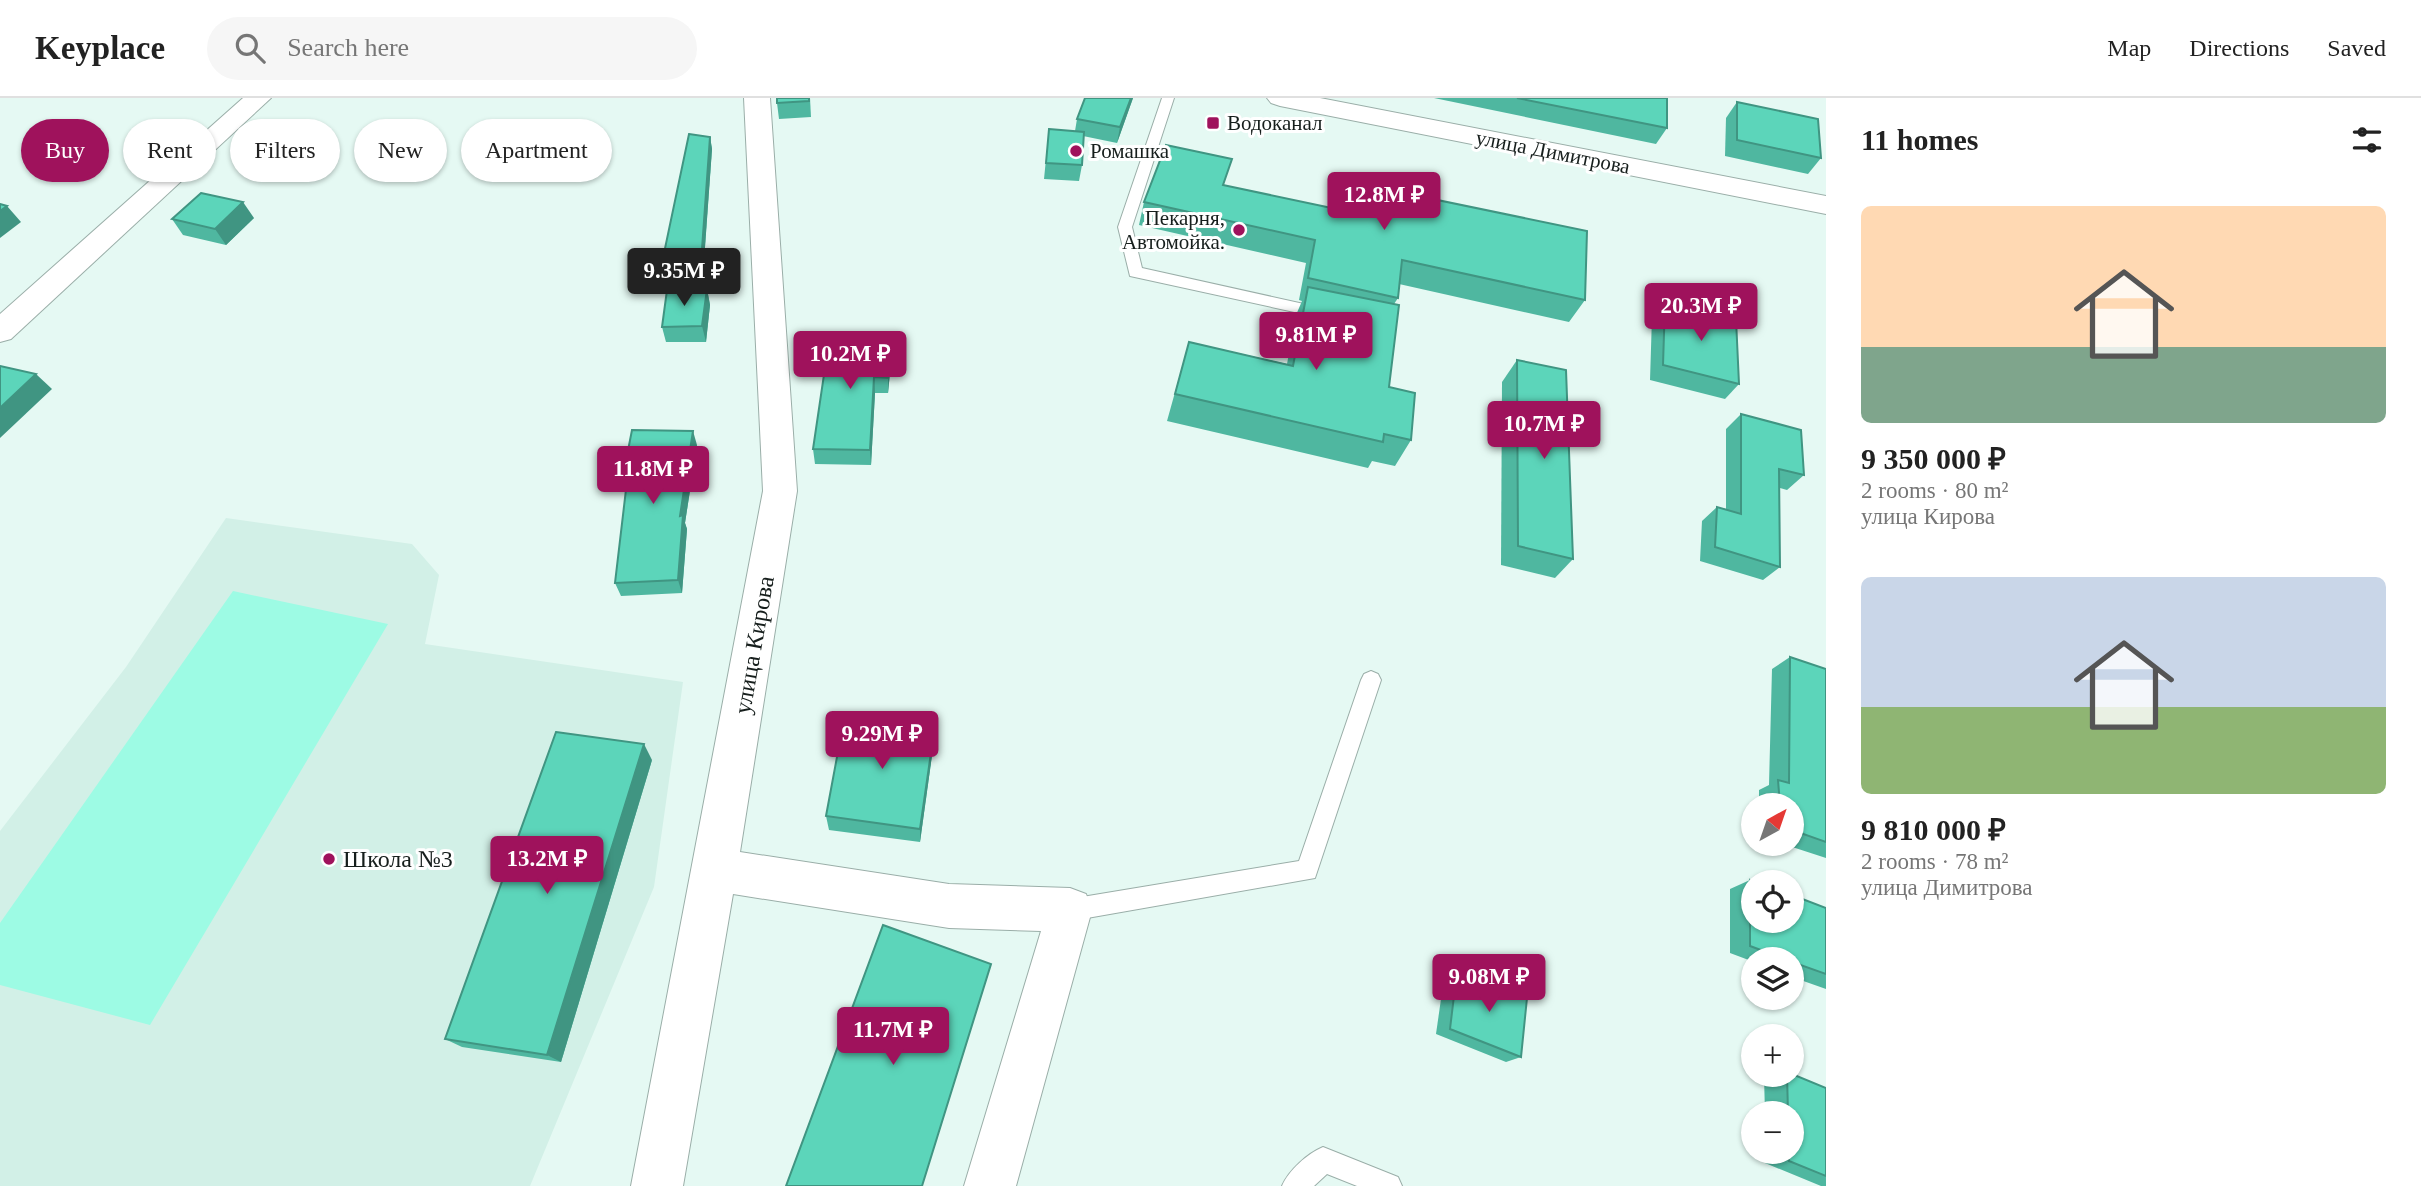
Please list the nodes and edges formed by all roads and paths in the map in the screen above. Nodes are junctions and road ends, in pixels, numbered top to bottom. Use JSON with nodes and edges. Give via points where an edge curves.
{"nodes":[{"id":1,"x":258,"y":98,"type":"edge"},
{"id":2,"x":757,"y":98,"type":"edge"},
{"id":3,"x":1167,"y":98,"type":"edge"},
{"id":4,"x":1280,"y":98,"type":"edge"},
{"id":5,"x":1826,"y":205,"type":"edge"},
{"id":6,"x":1343,"y":317,"type":"edge"},
{"id":7,"x":0,"y":331,"type":"edge"},
{"id":8,"x":1371,"y":680,"type":"dead end"},
{"id":9,"x":715,"y":870,"type":"junction"},
{"id":10,"x":1070,"y":910,"type":"junction"},
{"id":11,"x":657,"y":1186,"type":"edge"},
{"id":12,"x":990,"y":1186,"type":"edge"},
{"id":13,"x":1295,"y":1186,"type":"edge"},
{"id":14,"x":1389,"y":1186,"type":"edge"}],
"edges":[{"from":1,"to":7,"type":"street"},
{"from":2,"to":9,"type":"street","name":"улица Кирова","via":[[780,491]]},
{"from":3,"to":6,"type":"lane","via":[[1125,227],[1135,272]]},
{"from":4,"to":5,"type":"street","name":"улица Димитрова"},
{"from":8,"to":10,"type":"lane","via":[[1307,870]]},
{"from":9,"to":10,"type":"street","via":[[948,906]]},
{"from":9,"to":11,"type":"street","name":"улица Кирова"},
{"from":10,"to":12,"type":"street"},
{"from":13,"to":14,"type":"lane","via":[[1323,1160]]}]}
